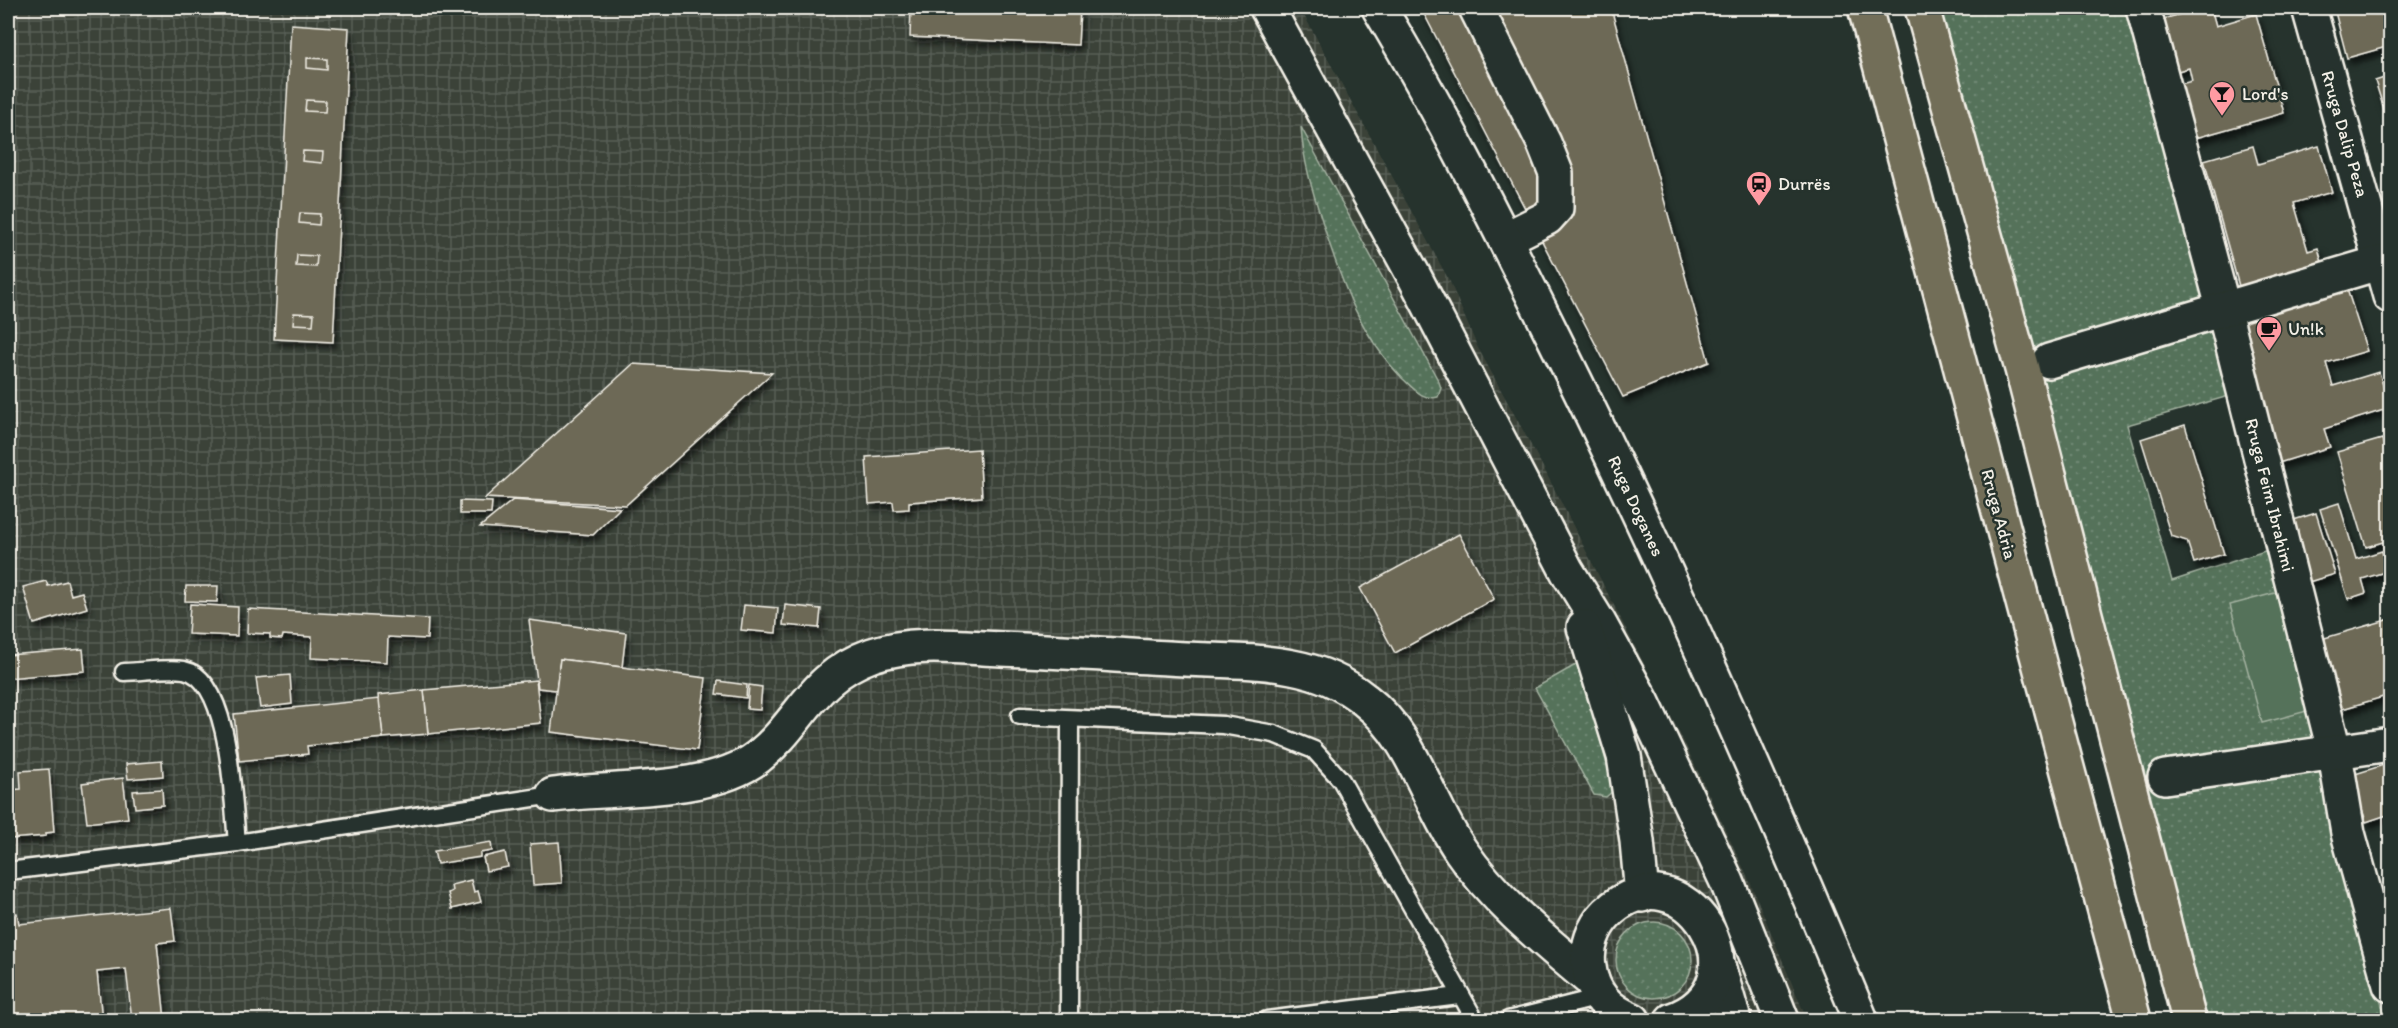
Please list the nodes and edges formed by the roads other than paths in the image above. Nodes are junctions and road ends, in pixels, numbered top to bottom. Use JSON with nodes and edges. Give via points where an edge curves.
{"nodes":[{"id":1,"x":1267,"y":8,"type":"edge"},
{"id":2,"x":1379,"y":8,"type":"edge"},
{"id":3,"x":1476,"y":8,"type":"edge"},
{"id":4,"x":1865,"y":8,"type":"edge"},
{"id":5,"x":1922,"y":8,"type":"edge"},
{"id":6,"x":2143,"y":8,"type":"edge"},
{"id":7,"x":2309,"y":8,"type":"edge"},
{"id":8,"x":2381,"y":225,"type":"edge"},
{"id":9,"x":1505,"y":239,"type":"junction"},
{"id":10,"x":2382,"y":262,"type":"junction"},
{"id":11,"x":2391,"y":296,"type":"edge"},
{"id":12,"x":2223,"y":308,"type":"junction"},
{"id":13,"x":2049,"y":361,"type":"dead end"},
{"id":14,"x":1567,"y":571,"type":"junction"},
{"id":15,"x":124,"y":672,"type":"dead end"},
{"id":16,"x":1020,"y":716,"type":"dead end"},
{"id":17,"x":1070,"y":719,"type":"junction"},
{"id":18,"x":2391,"y":744,"type":"edge"},
{"id":19,"x":2335,"y":754,"type":"junction"},
{"id":20,"x":2165,"y":777,"type":"dead end"},
{"id":21,"x":553,"y":795,"type":"joint"},
{"id":22,"x":237,"y":843,"type":"junction"},
{"id":23,"x":8,"y":871,"type":"edge"},
{"id":24,"x":1726,"y":882,"type":"junction"},
{"id":25,"x":1642,"y":895,"type":"junction"},
{"id":26,"x":1714,"y":947,"type":"junction"},
{"id":27,"x":2391,"y":984,"type":"edge"},
{"id":28,"x":1459,"y":996,"type":"junction"},
{"id":29,"x":1612,"y":1006,"type":"edge"},
{"id":30,"x":1069,"y":1020,"type":"edge"},
{"id":31,"x":1267,"y":1020,"type":"edge"},
{"id":32,"x":1475,"y":1020,"type":"edge"},
{"id":33,"x":1508,"y":1020,"type":"edge"},
{"id":34,"x":1672,"y":1020,"type":"edge"},
{"id":35,"x":1734,"y":1020,"type":"edge"},
{"id":36,"x":1782,"y":1020,"type":"edge"},
{"id":37,"x":1861,"y":1020,"type":"edge"},
{"id":38,"x":2134,"y":1020,"type":"edge"},
{"id":39,"x":2189,"y":1020,"type":"edge"}],
"edges":[{"from":1,"to":14,"type":"street","via":[[1414,276]]},
{"from":2,"to":9,"type":"street","name":"Ruga Doganes"},
{"from":3,"to":9,"type":"street","via":[[1556,173],[1556,208],[1547,218]]},
{"from":4,"to":38,"type":"main road","name":"Rruga Adria"},
{"from":5,"to":39,"type":"main road","via":[[2022,369]]},
{"from":6,"to":12,"type":"street","name":"Rruga Feim Ibrahimi"},
{"from":7,"to":8,"type":"street","name":"Rruga Dalip Peza"},
{"from":8,"to":10,"type":"street","name":"Rruga Dalip Peza"},
{"from":9,"to":37,"type":"street","name":"Ruga Doganes","via":[[1604,437],[1693,631]]},
{"from":10,"to":11,"type":"street","name":"Rruga Dalip Peza"},
{"from":10,"to":12,"type":"street"},
{"from":12,"to":13,"type":"street"},
{"from":12,"to":19,"type":"street","name":"Rruga Feim Ibrahimi"},
{"from":14,"to":24,"type":"street","via":[[1643,703]]},
{"from":14,"to":25,"type":"street","via":[[1624,756]]},
{"from":15,"to":22,"type":"lane","via":[[185,670],[201,680],[215,698],[223,727]]},
{"from":16,"to":17,"type":"lane"},
{"from":17,"to":28,"type":"lane","via":[[1223,725],[1274,734],[1314,750],[1341,780]]},
{"from":17,"to":30,"type":"lane"},
{"from":18,"to":19,"type":"street"},
{"from":19,"to":20,"type":"street"},
{"from":19,"to":27,"type":"street","name":"Rruga Feim Ibrahimi","via":[[2348,833]]},
{"from":21,"to":22,"type":"lane"},
{"from":21,"to":29,"type":"street","via":[[680,784],[730,773],[757,758],[836,674],[850,664],[895,648],[992,648],[1288,666],[1332,679],[1378,710],[1400,737],[1446,826],[1477,872],[1521,922]]},
{"from":22,"to":23,"type":"lane"},
{"from":24,"to":26,"type":"street","via":[[1726,902]]},
{"from":24,"to":36,"type":"street"},
{"from":25,"to":26,"type":"street","via":[[1669,896],[1685,903],[1699,914]]},
{"from":25,"to":29,"type":"street","via":[[1619,903],[1598,924],[1588,955]]},
{"from":26,"to":34,"type":"street","via":[[1714,980],[1706,995],[1694,1009]]},
{"from":26,"to":35,"type":"street"},
{"from":28,"to":31,"type":"lane"},
{"from":28,"to":32,"type":"lane"},
{"from":29,"to":33,"type":"lane"}]}
